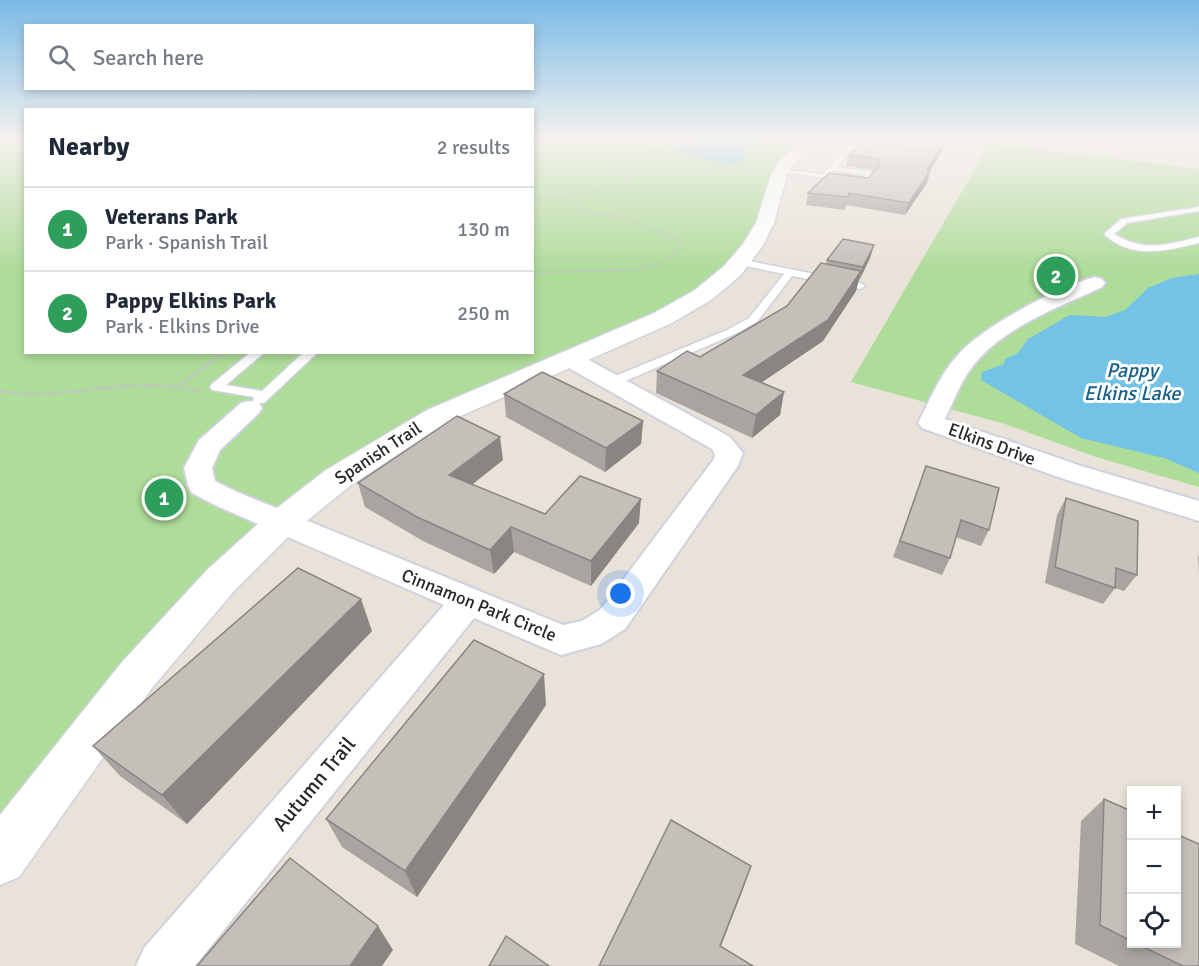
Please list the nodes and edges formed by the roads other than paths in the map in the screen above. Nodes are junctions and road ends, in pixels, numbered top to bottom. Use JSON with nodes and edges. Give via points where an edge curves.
{"nodes":[{"id":1,"x":777,"y":183,"type":"edge"},
{"id":2,"x":841,"y":183,"type":"edge"},
{"id":3,"x":862,"y":183,"type":"edge"},
{"id":4,"x":1199,"y":209,"type":"edge"},
{"id":5,"x":1199,"y":240,"type":"edge"},
{"id":6,"x":739,"y":262,"type":"junction"},
{"id":7,"x":790,"y":272,"type":"junction"},
{"id":8,"x":1095,"y":283,"type":"dead end"},
{"id":9,"x":860,"y":286,"type":"edge"},
{"id":10,"x":257,"y":354,"type":"edge"},
{"id":11,"x":310,"y":354,"type":"edge"},
{"id":12,"x":568,"y":358,"type":"junction"},
{"id":13,"x":612,"y":382,"type":"junction"},
{"id":14,"x":257,"y":401,"type":"junction"},
{"id":15,"x":1199,"y":511,"type":"edge"},
{"id":16,"x":281,"y":523,"type":"junction"},
{"id":17,"x":466,"y":602,"type":"junction"},
{"id":18,"x":0,"y":858,"type":"edge"},
{"id":19,"x":162,"y":966,"type":"edge"}],
"edges":[{"from":1,"to":6,"type":"street","name":"Spanish Trail","via":[[765,223],[752,248]]},
{"from":2,"to":3,"type":"lane"},
{"from":4,"to":5,"type":"lane","via":[[1124,221],[1108,234],[1124,245],[1151,251]]},
{"from":6,"to":7,"type":"lane"},
{"from":6,"to":12,"type":"street","name":"Spanish Trail","via":[[703,295],[663,318]]},
{"from":7,"to":9,"type":"lane"},
{"from":7,"to":13,"type":"lane","via":[[753,320]]},
{"from":8,"to":15,"type":"street","name":"Elkins Drive","via":[[981,344],[952,378],[931,423]]},
{"from":10,"to":14,"type":"lane","via":[[216,387]]},
{"from":11,"to":14,"type":"lane"},
{"from":12,"to":13,"type":"street","name":"Cinnamon Park Circle"},
{"from":12,"to":16,"type":"street","name":"Spanish Trail","via":[[437,416],[338,478]]},
{"from":13,"to":17,"type":"street","name":"Cinnamon Park Circle","via":[[721,443],[729,453],[728,460],[613,620],[600,631],[561,640]]},
{"from":14,"to":16,"type":"street","name":"Cinnamon Park Circle","via":[[208,446],[198,468],[202,486]]},
{"from":16,"to":17,"type":"street","name":"Cinnamon Park Circle"},
{"from":16,"to":18,"type":"street","name":"Spanish Trail","via":[[221,580],[137,675]]},
{"from":17,"to":19,"type":"street","name":"Autumn Trail"}]}
